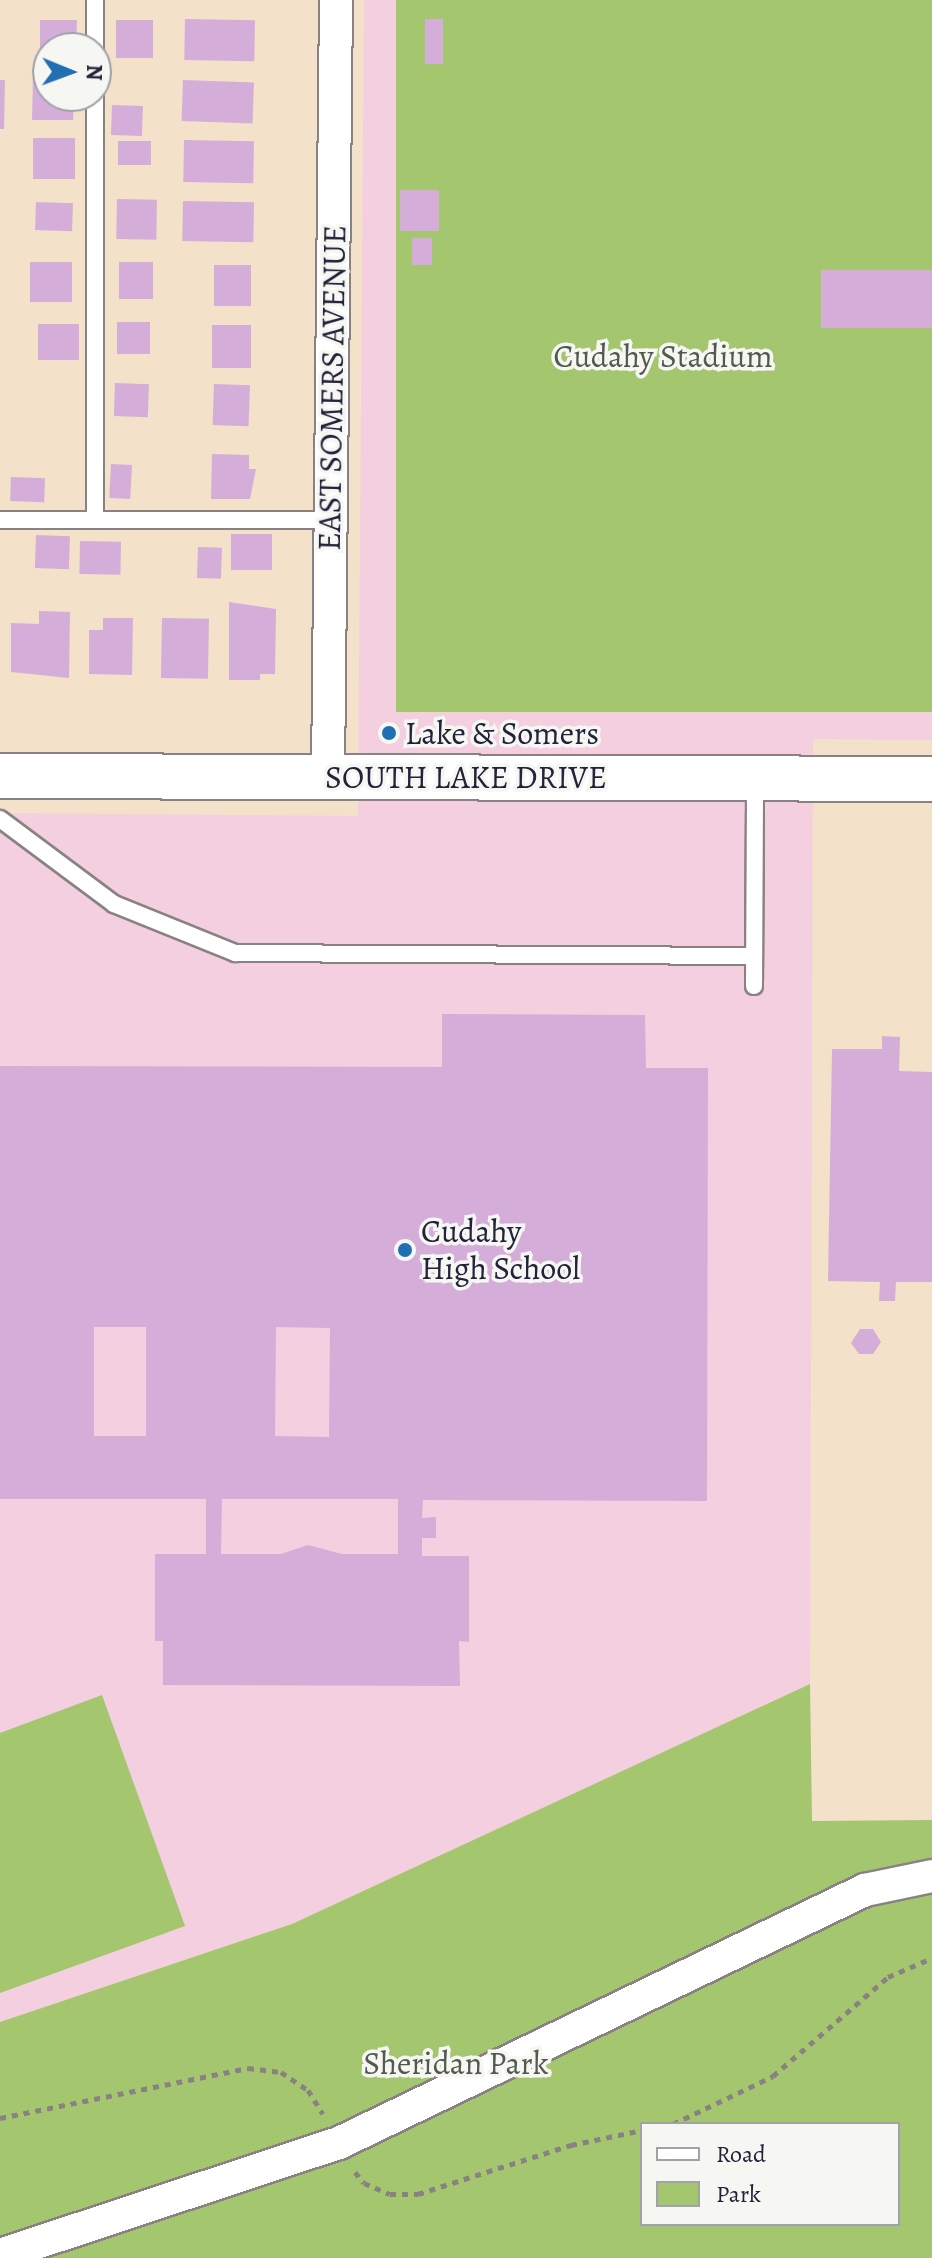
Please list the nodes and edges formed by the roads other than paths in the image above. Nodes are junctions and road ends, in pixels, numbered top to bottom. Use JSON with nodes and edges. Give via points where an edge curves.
{"nodes":[{"id":1,"x":95,"y":0,"type":"edge"},
{"id":2,"x":336,"y":0,"type":"edge"},
{"id":3,"x":95,"y":32,"type":"edge"},
{"id":4,"x":95,"y":112,"type":"edge"},
{"id":5,"x":0,"y":520,"type":"edge"},
{"id":6,"x":95,"y":520,"type":"junction"},
{"id":7,"x":330,"y":520,"type":"junction"},
{"id":8,"x":0,"y":776,"type":"edge"},
{"id":9,"x":328,"y":776,"type":"junction"},
{"id":10,"x":755,"y":778,"type":"junction"},
{"id":11,"x":932,"y":779,"type":"edge"},
{"id":12,"x":0,"y":819,"type":"edge"},
{"id":13,"x":753,"y":956,"type":"junction"},
{"id":14,"x":754,"y":986,"type":"dead end"},
{"id":15,"x":932,"y":1876,"type":"edge"},
{"id":16,"x":0,"y":2255,"type":"edge"}],
"edges":[{"from":1,"to":3,"type":"lane"},
{"from":2,"to":7,"type":"street","name":"EAST SOMERS AVENUE"},
{"from":4,"to":6,"type":"lane"},
{"from":5,"to":6,"type":"lane"},
{"from":6,"to":7,"type":"lane"},
{"from":7,"to":9,"type":"street","name":"EAST SOMERS AVENUE"},
{"from":8,"to":9,"type":"main road","name":"SOUTH LAKE DRIVE"},
{"from":9,"to":10,"type":"main road","name":"SOUTH LAKE DRIVE"},
{"from":10,"to":11,"type":"main road","name":"SOUTH LAKE DRIVE"},
{"from":10,"to":13,"type":"lane"},
{"from":12,"to":13,"type":"lane","via":[[114,904],[235,953]]},
{"from":13,"to":14,"type":"lane"},
{"from":15,"to":16,"type":"street","via":[[865,1890],[339,2143]]}]}
